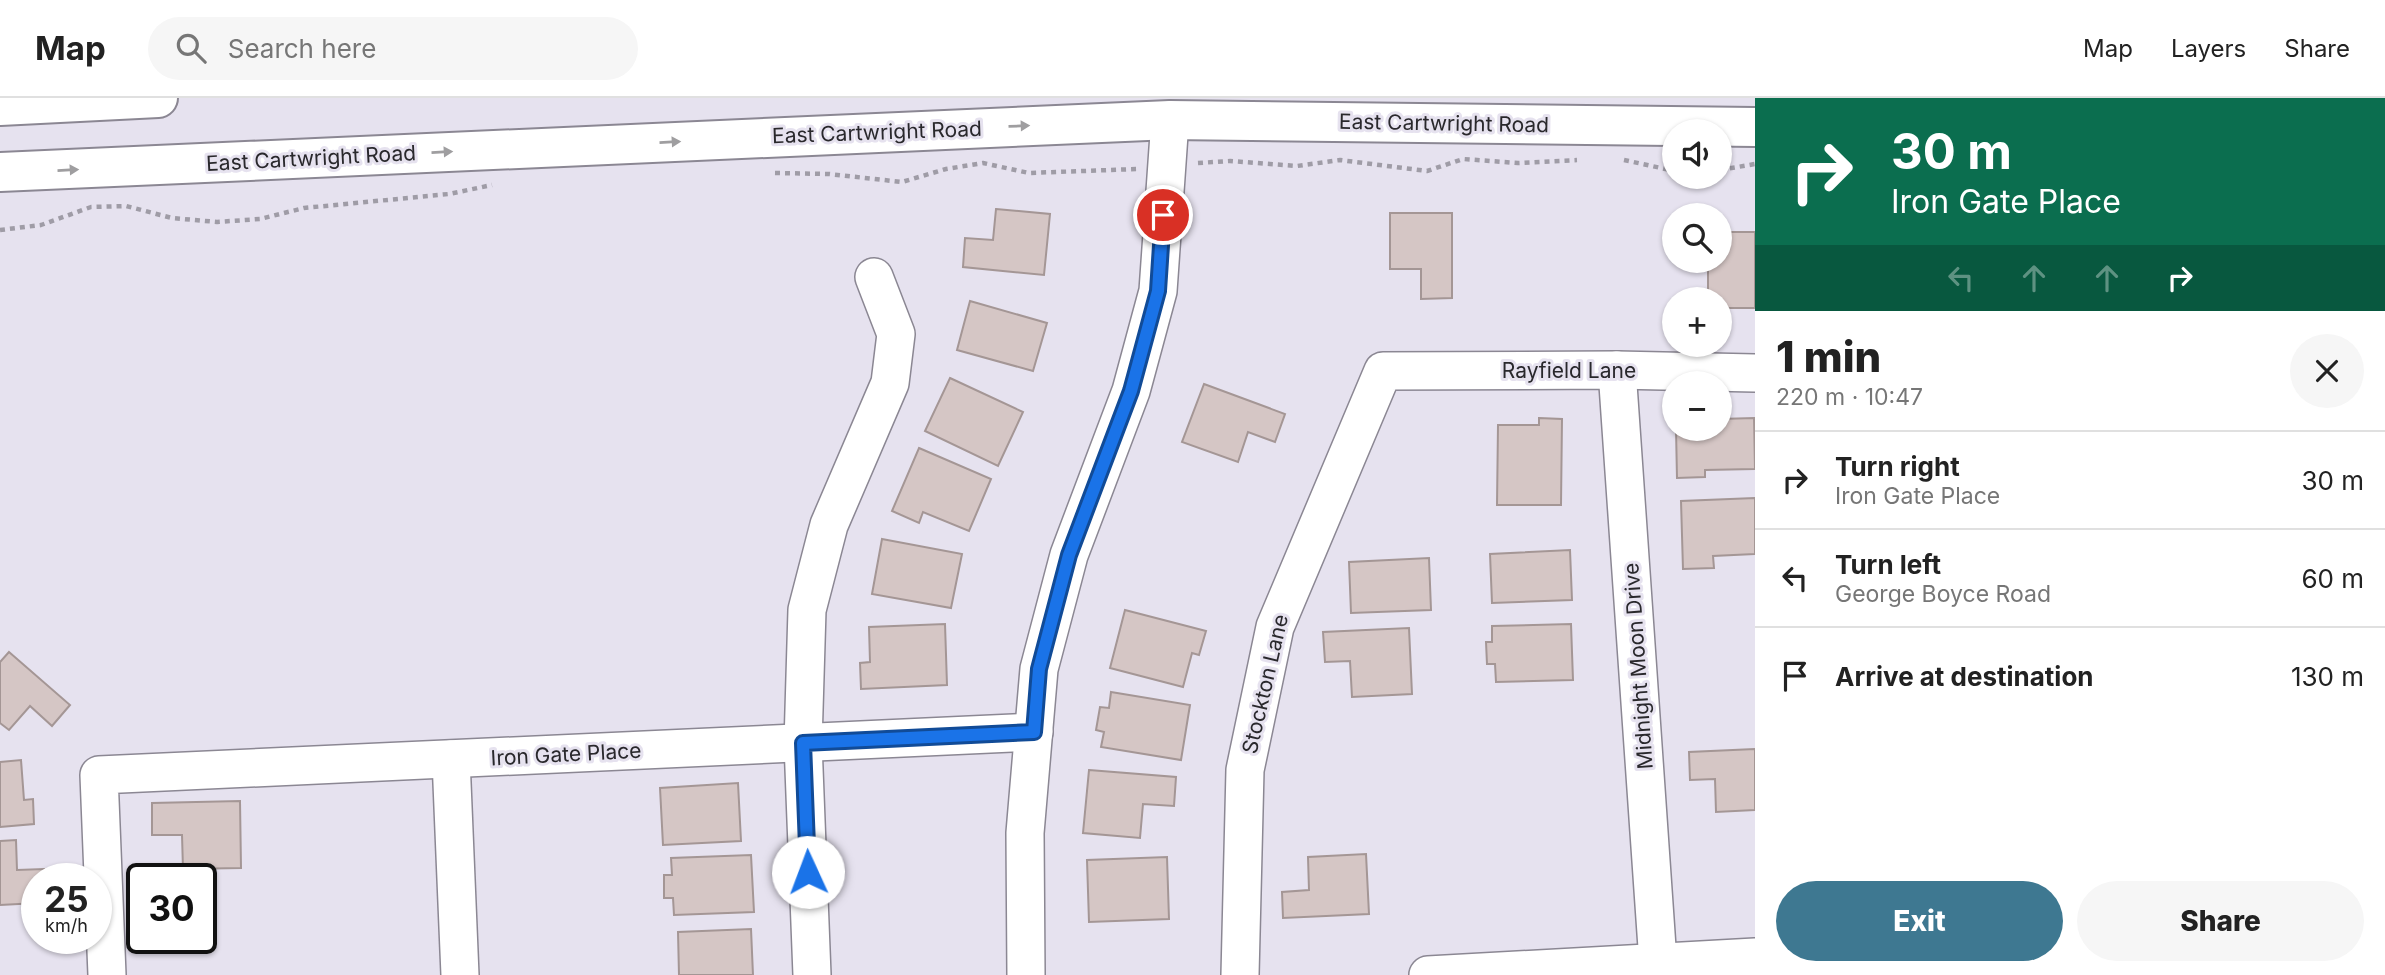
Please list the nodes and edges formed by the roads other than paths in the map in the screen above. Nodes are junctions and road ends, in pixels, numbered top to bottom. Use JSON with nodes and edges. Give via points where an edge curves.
{"nodes":[{"id":1,"x":158,"y":98,"type":"edge"},
{"id":2,"x":0,"y":106,"type":"edge"},
{"id":3,"x":1170,"y":120,"type":"junction"},
{"id":4,"x":1755,"y":127,"type":"edge"},
{"id":5,"x":0,"y":172,"type":"edge"},
{"id":6,"x":874,"y":277,"type":"dead end"},
{"id":7,"x":1617,"y":370,"type":"junction"},
{"id":8,"x":1383,"y":371,"type":"joint"},
{"id":9,"x":1755,"y":373,"type":"edge"},
{"id":10,"x":1034,"y":732,"type":"junction"},
{"id":11,"x":803,"y":743,"type":"junction"},
{"id":12,"x":451,"y":760,"type":"junction"},
{"id":13,"x":1755,"y":957,"type":"edge"},
{"id":14,"x":1658,"y":962,"type":"junction"},
{"id":15,"x":107,"y":975,"type":"edge"},
{"id":16,"x":460,"y":975,"type":"edge"},
{"id":17,"x":812,"y":975,"type":"edge"},
{"id":18,"x":1026,"y":975,"type":"edge"},
{"id":19,"x":1240,"y":975,"type":"edge"},
{"id":20,"x":1428,"y":975,"type":"edge"}],
"edges":[{"from":1,"to":2,"type":"main road"},
{"from":3,"to":4,"type":"main road","name":"East Cartwright Road"},
{"from":5,"to":3,"type":"main road","name":"East Cartwright Road","one_way":true},
{"from":3,"to":10,"type":"street","via":[[1158,291],[1131,391],[1069,555],[1039,669]]},
{"from":6,"to":11,"type":"street","via":[[896,334],[890,383],[829,525],[807,610]]},
{"from":7,"to":8,"type":"street","name":"Rayfield Lane"},
{"from":7,"to":9,"type":"street","name":"Rayfield Lane"},
{"from":7,"to":14,"type":"street","name":"Midnight Moon Drive"},
{"from":8,"to":19,"type":"street","name":"Stockton Lane","via":[[1275,627],[1245,770]]},
{"from":10,"to":11,"type":"street","name":"Iron Gate Place"},
{"from":10,"to":18,"type":"street","via":[[1025,832]]},
{"from":11,"to":12,"type":"street","name":"Iron Gate Place"},
{"from":11,"to":17,"type":"street"},
{"from":12,"to":15,"type":"street","name":"Iron Gate Place","via":[[99,775]]},
{"from":12,"to":16,"type":"street"},
{"from":13,"to":14,"type":"street"},
{"from":14,"to":20,"type":"street"}]}
